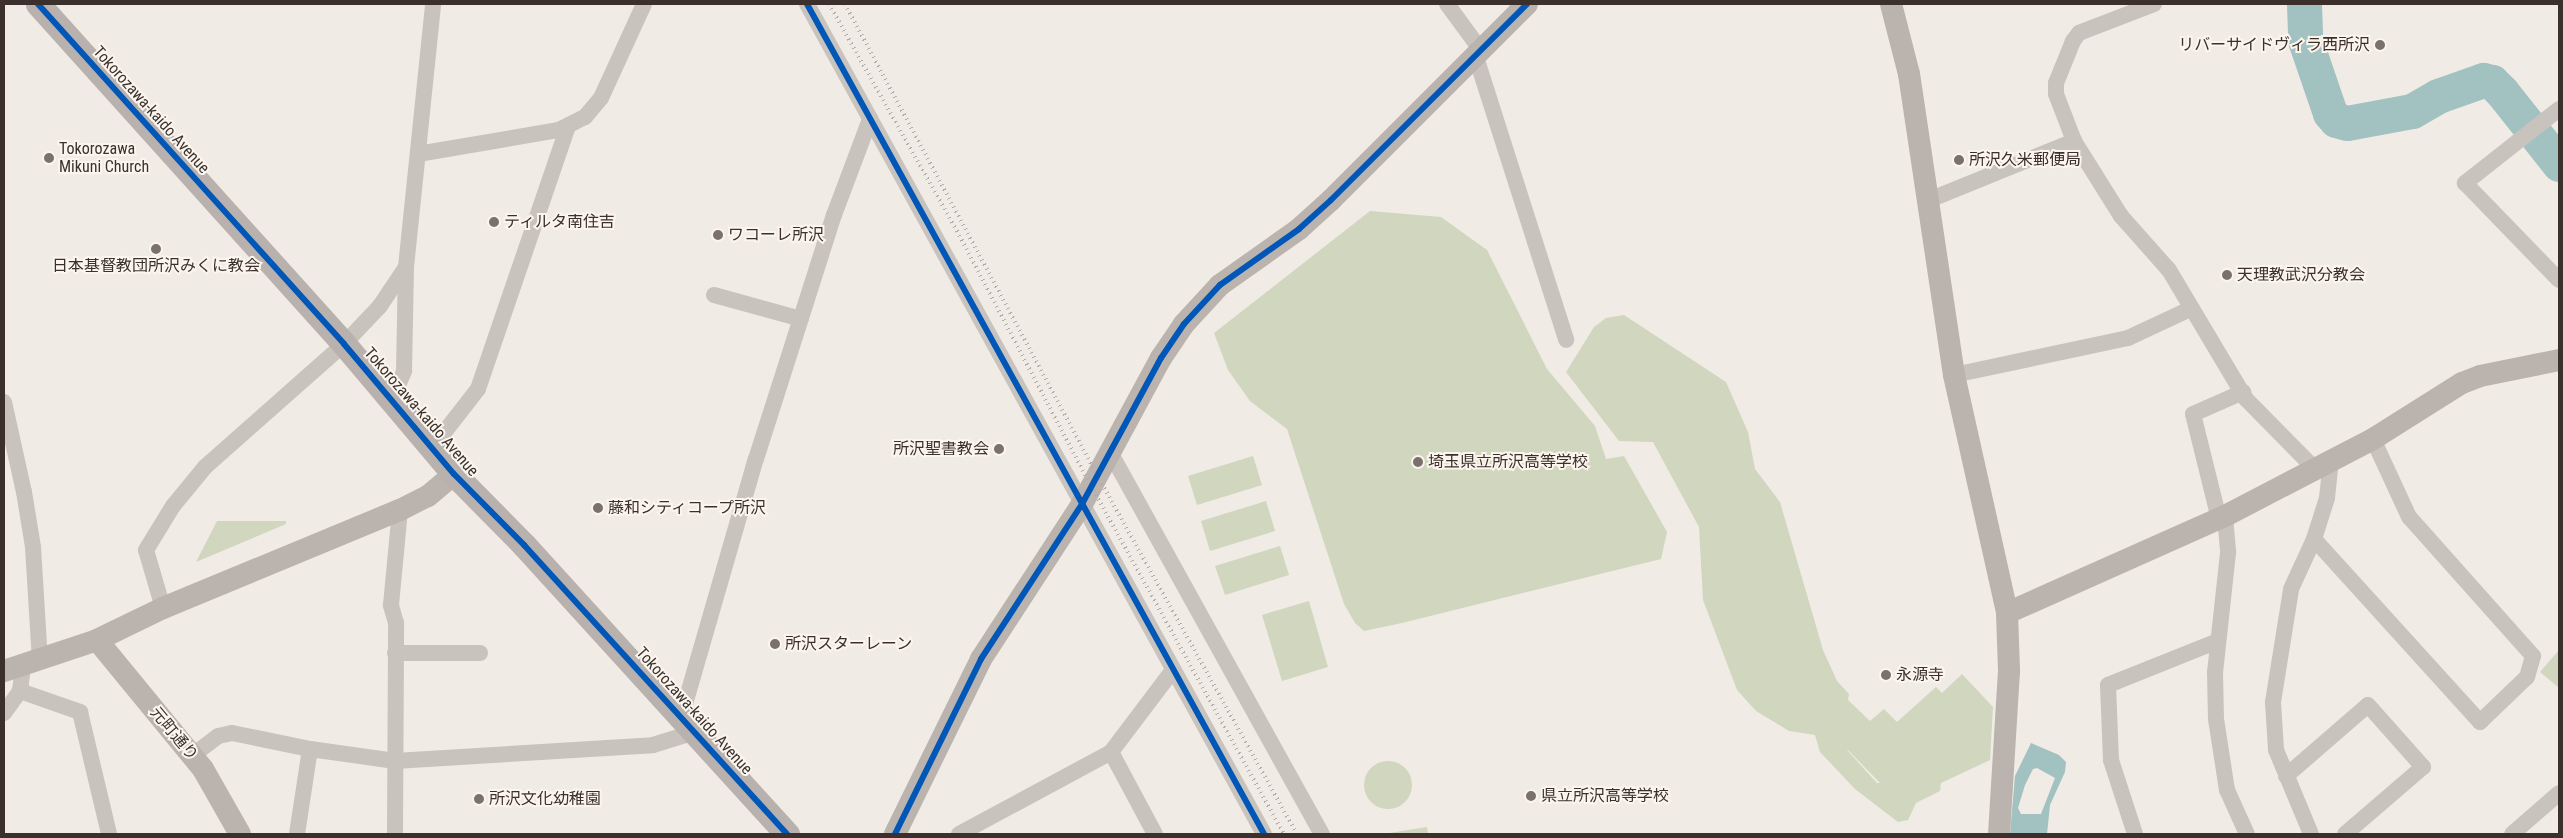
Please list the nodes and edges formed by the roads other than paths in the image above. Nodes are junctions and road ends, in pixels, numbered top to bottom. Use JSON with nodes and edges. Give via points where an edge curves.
{"nodes":[{"id":1,"x":38,"y":4,"type":"edge"},
{"id":2,"x":433,"y":4,"type":"edge"},
{"id":3,"x":644,"y":4,"type":"edge"},
{"id":4,"x":807,"y":4,"type":"edge"},
{"id":5,"x":1447,"y":4,"type":"edge"},
{"id":6,"x":1527,"y":4,"type":"edge"},
{"id":7,"x":1891,"y":4,"type":"edge"},
{"id":8,"x":2154,"y":4,"type":"edge"},
{"id":9,"x":1478,"y":51,"type":"junction"},
{"id":10,"x":2559,"y":109,"type":"edge"},
{"id":11,"x":870,"y":119,"type":"junction"},
{"id":12,"x":568,"y":126,"type":"junction"},
{"id":13,"x":2074,"y":141,"type":"junction"},
{"id":14,"x":418,"y":154,"type":"junction"},
{"id":15,"x":1929,"y":200,"type":"junction"},
{"id":16,"x":406,"y":267,"type":"junction"},
{"id":17,"x":2559,"y":280,"type":"edge"},
{"id":18,"x":714,"y":295,"type":"dead end"},
{"id":19,"x":2190,"y":309,"type":"junction"},
{"id":20,"x":801,"y":319,"type":"junction"},
{"id":21,"x":1566,"y":340,"type":"dead end"},
{"id":22,"x":344,"y":344,"type":"junction"},
{"id":23,"x":2559,"y":360,"type":"edge"},
{"id":24,"x":1954,"y":375,"type":"junction"},
{"id":25,"x":2243,"y":392,"type":"junction"},
{"id":26,"x":4,"y":402,"type":"edge"},
{"id":27,"x":391,"y":402,"type":"junction"},
{"id":28,"x":7,"y":430,"type":"edge"},
{"id":29,"x":2374,"y":439,"type":"junction"},
{"id":30,"x":432,"y":448,"type":"junction"},
{"id":31,"x":1110,"y":452,"type":"junction"},
{"id":32,"x":2323,"y":465,"type":"junction"},
{"id":33,"x":454,"y":474,"type":"junction"},
{"id":34,"x":1082,"y":504,"type":"junction"},
{"id":35,"x":400,"y":510,"type":"junction"},
{"id":36,"x":2222,"y":518,"type":"junction"},
{"id":37,"x":2314,"y":538,"type":"junction"},
{"id":38,"x":163,"y":608,"type":"junction"},
{"id":39,"x":2007,"y":613,"type":"junction"},
{"id":40,"x":97,"y":640,"type":"junction"},
{"id":41,"x":2218,"y":641,"type":"junction"},
{"id":42,"x":396,"y":653,"type":"junction"},
{"id":43,"x":480,"y":653,"type":"dead end"},
{"id":44,"x":22,"y":666,"type":"edge"},
{"id":45,"x":1173,"y":670,"type":"junction"},
{"id":46,"x":20,"y":691,"type":"junction"},
{"id":47,"x":4,"y":713,"type":"edge"},
{"id":48,"x":688,"y":725,"type":"junction"},
{"id":49,"x":310,"y":749,"type":"junction"},
{"id":50,"x":1111,"y":752,"type":"junction"},
{"id":51,"x":193,"y":755,"type":"junction"},
{"id":52,"x":395,"y":760,"type":"junction"},
{"id":53,"x":2286,"y":776,"type":"junction"},
{"id":54,"x":2559,"y":793,"type":"edge"},
{"id":55,"x":109,"y":834,"type":"edge"},
{"id":56,"x":240,"y":834,"type":"edge"},
{"id":57,"x":297,"y":834,"type":"edge"},
{"id":58,"x":396,"y":834,"type":"edge"},
{"id":59,"x":787,"y":834,"type":"edge"},
{"id":60,"x":895,"y":834,"type":"edge"},
{"id":61,"x":959,"y":834,"type":"edge"},
{"id":62,"x":1155,"y":834,"type":"edge"},
{"id":63,"x":1264,"y":834,"type":"edge"},
{"id":64,"x":1322,"y":834,"type":"edge"},
{"id":65,"x":1999,"y":834,"type":"edge"},
{"id":66,"x":2135,"y":834,"type":"edge"},
{"id":67,"x":2247,"y":834,"type":"edge"},
{"id":68,"x":2310,"y":834,"type":"edge"},
{"id":69,"x":2345,"y":834,"type":"edge"},
{"id":70,"x":2512,"y":834,"type":"edge"}],
"edges":[{"from":1,"to":22,"type":"main road","name":"Tokorozawa-kaido Avenue"},
{"from":2,"to":14,"type":"street"},
{"from":3,"to":12,"type":"street","via":[[602,98],[585,118]]},
{"from":4,"to":11,"type":"street"},
{"from":5,"to":9,"type":"street"},
{"from":6,"to":9,"type":"street"},
{"from":7,"to":15,"type":"street","via":[[1909,74]]},
{"from":8,"to":13,"type":"street","via":[[2079,33],[2072,41],[2056,82],[2056,94]]},
{"from":9,"to":21,"type":"street"},
{"from":9,"to":31,"type":"street","via":[[1331,200],[1299,229],[1220,285],[1200,304],[1161,358]]},
{"from":10,"to":17,"type":"street","via":[[2465,183]]},
{"from":11,"to":20,"type":"street","via":[[834,215]]},
{"from":11,"to":34,"type":"street"},
{"from":12,"to":14,"type":"street"},
{"from":12,"to":30,"type":"street","via":[[478,388]]},
{"from":13,"to":15,"type":"street"},
{"from":13,"to":19,"type":"street","via":[[2122,216],[2169,270]]},
{"from":14,"to":16,"type":"street"},
{"from":15,"to":24,"type":"street"},
{"from":16,"to":22,"type":"street","via":[[380,306]]},
{"from":16,"to":27,"type":"street","via":[[404,371]]},
{"from":18,"to":20,"type":"street"},
{"from":19,"to":24,"type":"street","via":[[2128,338]]},
{"from":19,"to":25,"type":"street"},
{"from":20,"to":48,"type":"street","via":[[753,468]]},
{"from":22,"to":27,"type":"main road","name":"Tokorozawa-kaido Avenue"},
{"from":22,"to":38,"type":"street","via":[[205,467],[173,506],[146,550]]},
{"from":23,"to":29,"type":"street","via":[[2488,374],[2462,384]]},
{"from":24,"to":39,"type":"street"},
{"from":25,"to":32,"type":"street"},
{"from":25,"to":36,"type":"street","via":[[2193,414]]},
{"from":26,"to":28,"type":"street"},
{"from":27,"to":30,"type":"main road","name":"Tokorozawa-kaido Avenue"},
{"from":28,"to":44,"type":"street","via":[[32,547]]},
{"from":29,"to":32,"type":"street"},
{"from":29,"to":37,"type":"street","via":[[2409,517],[2533,656],[2527,677],[2480,722]]},
{"from":30,"to":33,"type":"main road","name":"Tokorozawa-kaido Avenue"},
{"from":31,"to":34,"type":"street"},
{"from":31,"to":64,"type":"street"},
{"from":32,"to":36,"type":"street"},
{"from":32,"to":37,"type":"street","via":[[2327,498]]},
{"from":33,"to":35,"type":"street","via":[[428,496]]},
{"from":33,"to":48,"type":"main road","name":"Tokorozawa-kaido Avenue","via":[[524,545]]},
{"from":34,"to":45,"type":"street"},
{"from":34,"to":60,"type":"street","via":[[981,659]]},
{"from":35,"to":38,"type":"street"},
{"from":35,"to":42,"type":"street","via":[[391,605],[396,623]]},
{"from":36,"to":39,"type":"street"},
{"from":36,"to":41,"type":"street","via":[[2228,553]]},
{"from":37,"to":53,"type":"street","via":[[2291,589],[2276,672],[2273,727]]},
{"from":38,"to":40,"type":"street"},
{"from":39,"to":65,"type":"street","via":[[2009,671]]},
{"from":40,"to":44,"type":"street"},
{"from":40,"to":51,"type":"street","name":"元町通り"},
{"from":41,"to":66,"type":"street","via":[[2108,685],[2111,760]]},
{"from":41,"to":67,"type":"street","via":[[2215,672],[2218,745],[2226,790]]},
{"from":42,"to":43,"type":"street"},
{"from":42,"to":52,"type":"street"},
{"from":44,"to":46,"type":"street"},
{"from":45,"to":50,"type":"street"},
{"from":45,"to":63,"type":"street"},
{"from":46,"to":47,"type":"street"},
{"from":46,"to":55,"type":"street","via":[[80,712]]},
{"from":48,"to":52,"type":"street","via":[[653,745]]},
{"from":48,"to":59,"type":"main road","name":"Tokorozawa-kaido Avenue"},
{"from":49,"to":51,"type":"street","via":[[232,733],[218,736]]},
{"from":49,"to":52,"type":"street"},
{"from":49,"to":57,"type":"street"},
{"from":50,"to":61,"type":"street"},
{"from":50,"to":62,"type":"street"},
{"from":51,"to":56,"type":"street","name":"元町通り","via":[[215,787]]},
{"from":52,"to":58,"type":"street"},
{"from":53,"to":68,"type":"street"},
{"from":53,"to":69,"type":"street","via":[[2368,705],[2422,767]]},
{"from":54,"to":70,"type":"street"}]}
